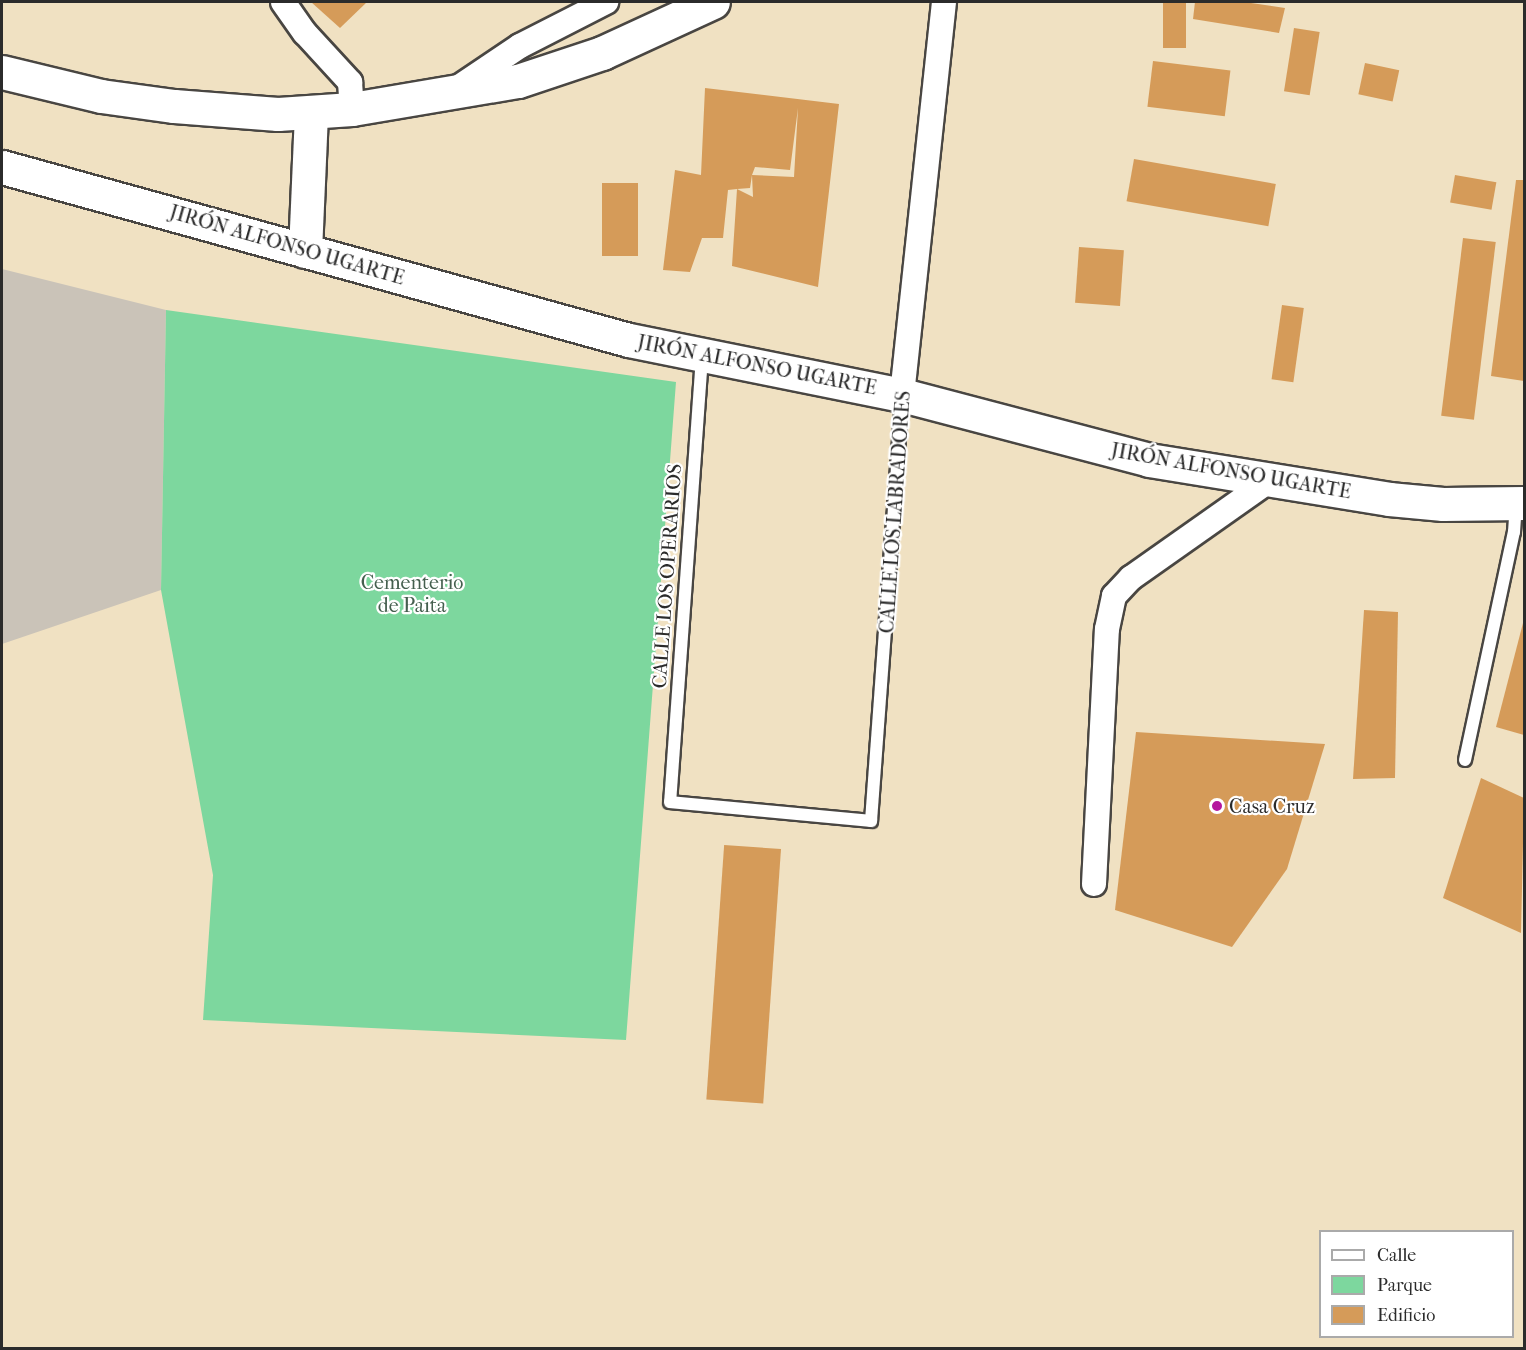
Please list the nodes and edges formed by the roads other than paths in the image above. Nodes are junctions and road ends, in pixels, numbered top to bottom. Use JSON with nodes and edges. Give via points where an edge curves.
{"nodes":[{"id":1,"x":283,"y":2,"type":"edge"},
{"id":2,"x":606,"y":2,"type":"edge"},
{"id":3,"x":713,"y":2,"type":"edge"},
{"id":4,"x":944,"y":2,"type":"edge"},
{"id":5,"x":2,"y":72,"type":"edge"},
{"id":6,"x":447,"y":95,"type":"junction"},
{"id":7,"x":352,"y":109,"type":"junction"},
{"id":8,"x":311,"y":112,"type":"junction"},
{"id":9,"x":2,"y":167,"type":"edge"},
{"id":10,"x":304,"y":251,"type":"junction"},
{"id":11,"x":703,"y":353,"type":"junction"},
{"id":12,"x":902,"y":394,"type":"junction"},
{"id":13,"x":1270,"y":480,"type":"junction"},
{"id":14,"x":1520,"y":518,"type":"edge"},
{"id":15,"x":1465,"y":760,"type":"dead end"},
{"id":16,"x":670,"y":802,"type":"joint"},
{"id":17,"x":1094,"y":884,"type":"dead end"}],
"edges":[{"from":1,"to":7,"type":"street","via":[[304,33],[350,82]]},
{"from":2,"to":6,"type":"street","via":[[519,46]]},
{"from":3,"to":6,"type":"main road","via":[[602,53],[518,81]]},
{"from":4,"to":12,"type":"street","name":"CALLE LOS LABRADORES"},
{"from":5,"to":8,"type":"main road","via":[[101,96],[174,106],[249,113]]},
{"from":6,"to":7,"type":"main road"},
{"from":7,"to":8,"type":"main road"},
{"from":8,"to":10,"type":"main road"},
{"from":9,"to":10,"type":"main road","name":"JIRÓN ALFONSO UGARTE"},
{"from":10,"to":11,"type":"main road","name":"JIRÓN ALFONSO UGARTE","via":[[629,340]]},
{"from":11,"to":12,"type":"main road","name":"JIRÓN ALFONSO UGARTE"},
{"from":11,"to":16,"type":"lane","name":"CALLE LOS OPERARIOS"},
{"from":12,"to":13,"type":"main road","name":"JIRÓN ALFONSO UGARTE","via":[[1149,460]]},
{"from":12,"to":16,"type":"lane","name":"CALLE LOS LABRADORES","via":[[871,821]]},
{"from":13,"to":14,"type":"main road","name":"JIRÓN ALFONSO UGARTE"},
{"from":13,"to":17,"type":"street","via":[[1131,578],[1114,596],[1107,629]]},
{"from":14,"to":15,"type":"lane"}]}
